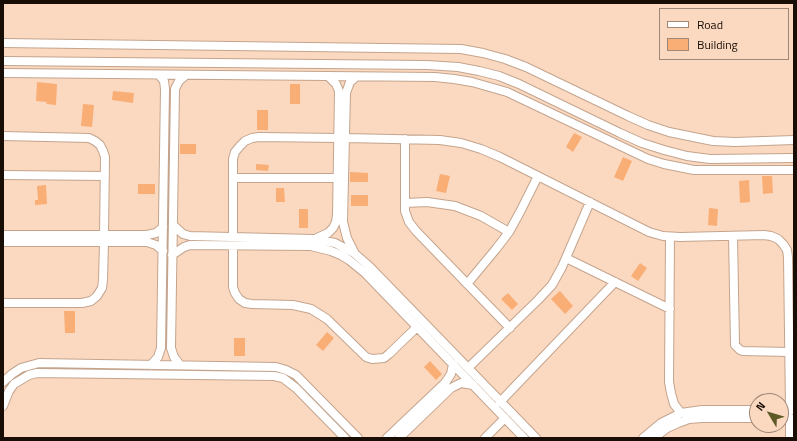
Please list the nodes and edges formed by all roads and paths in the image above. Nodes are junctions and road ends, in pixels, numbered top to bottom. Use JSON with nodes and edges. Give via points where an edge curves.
{"nodes":[{"id":1,"x":3,"y":44,"type":"edge"},
{"id":2,"x":3,"y":61,"type":"edge"},
{"id":3,"x":3,"y":74,"type":"edge"},
{"id":4,"x":159,"y":75,"type":"junction"},
{"id":5,"x":186,"y":75,"type":"junction"},
{"id":6,"x":329,"y":77,"type":"junction"},
{"id":7,"x":356,"y":77,"type":"junction"},
{"id":8,"x":3,"y":136,"type":"edge"},
{"id":9,"x":342,"y":138,"type":"junction"},
{"id":10,"x":405,"y":139,"type":"junction"},
{"id":11,"x":794,"y":140,"type":"edge"},
{"id":12,"x":794,"y":158,"type":"edge"},
{"id":13,"x":752,"y":159,"type":"junction"},
{"id":14,"x":753,"y":170,"type":"junction"},
{"id":15,"x":794,"y":170,"type":"edge"},
{"id":16,"x":3,"y":175,"type":"edge"},
{"id":17,"x":104,"y":176,"type":"junction"},
{"id":18,"x":538,"y":176,"type":"junction"},
{"id":19,"x":233,"y":178,"type":"junction"},
{"id":20,"x":338,"y":178,"type":"junction"},
{"id":21,"x":590,"y":202,"type":"junction"},
{"id":22,"x":405,"y":203,"type":"junction"},
{"id":23,"x":173,"y":225,"type":"junction"},
{"id":24,"x":163,"y":226,"type":"junction"},
{"id":25,"x":509,"y":232,"type":"junction"},
{"id":26,"x":3,"y":235,"type":"edge"},
{"id":27,"x":733,"y":236,"type":"junction"},
{"id":28,"x":233,"y":237,"type":"junction"},
{"id":29,"x":670,"y":237,"type":"junction"},
{"id":30,"x":104,"y":239,"type":"junction"},
{"id":31,"x":314,"y":239,"type":"junction"},
{"id":32,"x":3,"y":242,"type":"edge"},
{"id":33,"x":233,"y":246,"type":"junction"},
{"id":34,"x":163,"y":251,"type":"junction"},
{"id":35,"x":354,"y":253,"type":"junction"},
{"id":36,"x":172,"y":255,"type":"junction"},
{"id":37,"x":566,"y":258,"type":"junction"},
{"id":38,"x":615,"y":282,"type":"junction"},
{"id":39,"x":467,"y":284,"type":"junction"},
{"id":40,"x":3,"y":303,"type":"edge"},
{"id":41,"x":670,"y":309,"type":"junction"},
{"id":42,"x":417,"y":327,"type":"junction"},
{"id":43,"x":510,"y":328,"type":"junction"},
{"id":44,"x":789,"y":352,"type":"junction"},
{"id":45,"x":452,"y":364,"type":"junction"},
{"id":46,"x":151,"y":365,"type":"junction"},
{"id":47,"x":180,"y":365,"type":"junction"},
{"id":48,"x":468,"y":368,"type":"junction"},
{"id":49,"x":3,"y":382,"type":"edge"},
{"id":50,"x":473,"y":385,"type":"junction"},
{"id":51,"x":500,"y":402,"type":"junction"},
{"id":52,"x":3,"y":406,"type":"edge"},
{"id":53,"x":749,"y":410,"type":"edge"},
{"id":54,"x":681,"y":413,"type":"junction"},
{"id":55,"x":792,"y":414,"type":"edge"},
{"id":56,"x":505,"y":418,"type":"junction"},
{"id":57,"x":749,"y":418,"type":"edge"},
{"id":58,"x":345,"y":438,"type":"edge"},
{"id":59,"x":358,"y":438,"type":"edge"},
{"id":60,"x":387,"y":438,"type":"edge"},
{"id":61,"x":399,"y":438,"type":"edge"},
{"id":62,"x":484,"y":438,"type":"edge"},
{"id":63,"x":524,"y":438,"type":"edge"},
{"id":64,"x":536,"y":438,"type":"edge"},
{"id":65,"x":644,"y":438,"type":"edge"},
{"id":66,"x":654,"y":438,"type":"edge"},
{"id":67,"x":790,"y":438,"type":"edge"}],
"edges":[{"from":1,"to":11,"type":"street","via":[[461,49],[498,57],[526,67],[648,125],[691,138],[728,142]]},
{"from":2,"to":13,"type":"street","via":[[458,67],[492,74],[519,84],[620,133],[664,150],[710,159]]},
{"from":3,"to":4,"type":"street"},
{"from":4,"to":5,"type":"street"},
{"from":4,"to":24,"type":"street","via":[[164,81],[165,89]]},
{"from":5,"to":6,"type":"street"},
{"from":5,"to":23,"type":"street","via":[[179,81],[176,89]]},
{"from":6,"to":7,"type":"street"},
{"from":6,"to":9,"type":"street","via":[[339,91]]},
{"from":7,"to":9,"type":"street","via":[[348,85],[346,93]]},
{"from":7,"to":14,"type":"street","via":[[435,78],[472,82],[507,92],[648,159],[694,170]]},
{"from":8,"to":17,"type":"street","via":[[95,140],[104,151]]},
{"from":9,"to":10,"type":"street"},
{"from":9,"to":19,"type":"street","via":[[252,138],[236,152],[233,159]]},
{"from":9,"to":20,"type":"street"},
{"from":9,"to":35,"type":"street","via":[[343,222]]},
{"from":10,"to":18,"type":"street","via":[[461,143]]},
{"from":10,"to":22,"type":"street"},
{"from":12,"to":13,"type":"street"},
{"from":13,"to":14,"type":"street"},
{"from":14,"to":15,"type":"street"},
{"from":16,"to":17,"type":"street"},
{"from":17,"to":30,"type":"street"},
{"from":18,"to":21,"type":"street"},
{"from":18,"to":25,"type":"street"},
{"from":19,"to":20,"type":"street"},
{"from":19,"to":28,"type":"street"},
{"from":20,"to":31,"type":"street","via":[[336,222],[328,233]]},
{"from":21,"to":29,"type":"street","via":[[649,232]]},
{"from":21,"to":37,"type":"street"},
{"from":22,"to":25,"type":"street","via":[[427,202],[455,206]]},
{"from":22,"to":39,"type":"street","via":[[406,216],[412,227]]},
{"from":23,"to":28,"type":"street","via":[[190,236]]},
{"from":23,"to":36,"type":"street"},
{"from":24,"to":30,"type":"street","via":[[152,235]]},
{"from":24,"to":34,"type":"street"},
{"from":25,"to":39,"type":"street"},
{"from":26,"to":30,"type":"street"},
{"from":27,"to":29,"type":"street"},
{"from":27,"to":44,"type":"street","via":[[771,236],[778,239],[787,250]]},
{"from":27,"to":44,"type":"street","via":[[734,345],[743,351]]},
{"from":28,"to":31,"type":"street"},
{"from":29,"to":41,"type":"street"},
{"from":30,"to":32,"type":"street"},
{"from":30,"to":34,"type":"street","via":[[147,242]]},
{"from":30,"to":40,"type":"street","via":[[102,288],[90,301]]},
{"from":31,"to":35,"type":"street","via":[[335,243]]},
{"from":33,"to":36,"type":"street","via":[[190,245]]},
{"from":33,"to":42,"type":"street","via":[[311,246],[341,255],[365,273]]},
{"from":33,"to":42,"type":"street","via":[[233,287],[239,299],[252,304],[293,305],[311,309],[327,319],[366,357],[384,358]]},
{"from":34,"to":46,"type":"street","via":[[161,348]]},
{"from":35,"to":48,"type":"street"},
{"from":36,"to":47,"type":"street","via":[[172,348],[174,357]]},
{"from":37,"to":38,"type":"street"},
{"from":37,"to":43,"type":"street","via":[[545,293]]},
{"from":38,"to":41,"type":"street"},
{"from":38,"to":51,"type":"street"},
{"from":39,"to":43,"type":"street"},
{"from":41,"to":54,"type":"street","via":[[670,393]]},
{"from":42,"to":45,"type":"street"},
{"from":43,"to":48,"type":"street"},
{"from":44,"to":55,"type":"street"},
{"from":45,"to":50,"type":"street"},
{"from":45,"to":60,"type":"street","via":[[451,374],[445,383]]},
{"from":46,"to":47,"type":"street"},
{"from":46,"to":49,"type":"street","via":[[39,363],[21,368]]},
{"from":47,"to":59,"type":"street","via":[[276,366],[286,370],[303,381]]},
{"from":48,"to":51,"type":"street"},
{"from":50,"to":56,"type":"street"},
{"from":50,"to":61,"type":"street","via":[[461,383],[450,388]]},
{"from":51,"to":64,"type":"street"},
{"from":52,"to":58,"type":"street","via":[[14,384],[37,373],[270,375],[283,378],[290,383]]},
{"from":53,"to":54,"type":"street","via":[[702,410]]},
{"from":54,"to":65,"type":"street","via":[[661,423]]},
{"from":55,"to":67,"type":"street"},
{"from":56,"to":62,"type":"street"},
{"from":56,"to":63,"type":"street"},
{"from":57,"to":66,"type":"street","via":[[690,419],[667,428]]}]}
